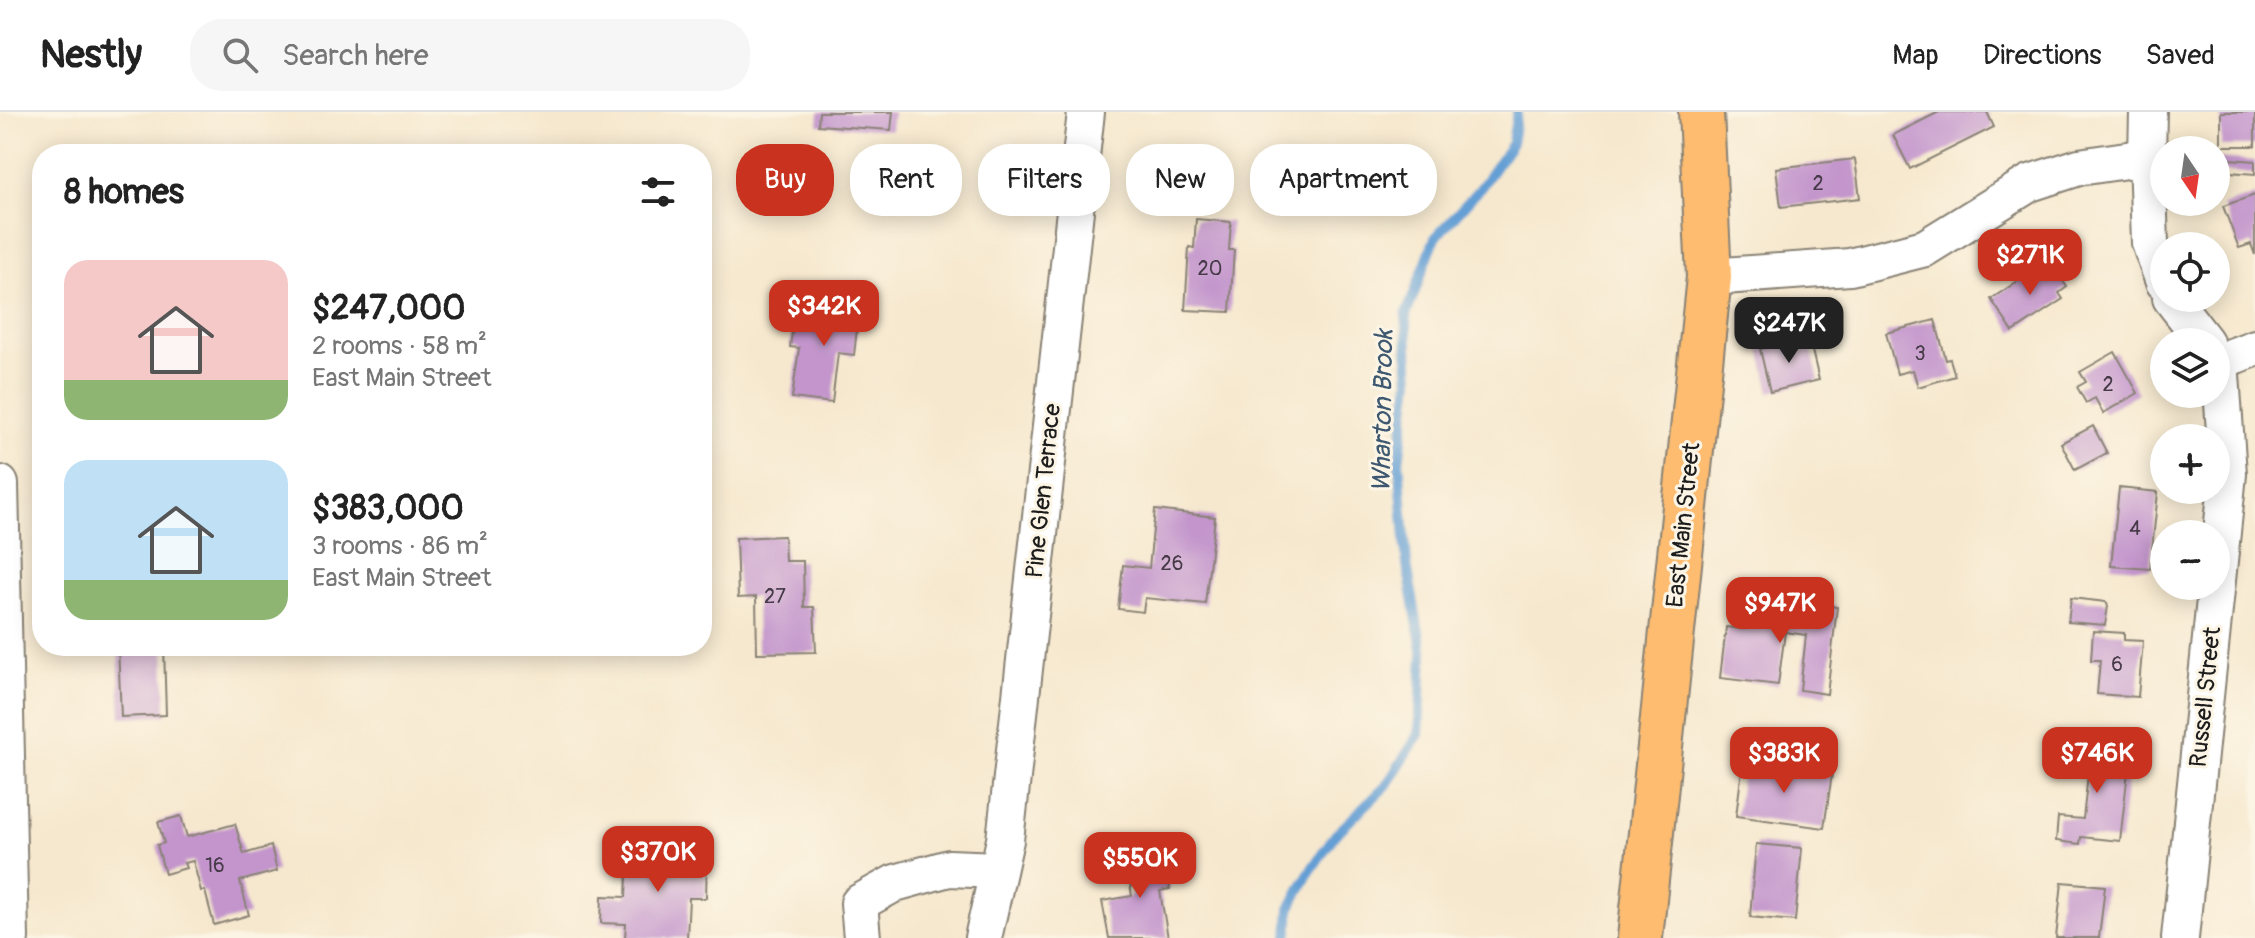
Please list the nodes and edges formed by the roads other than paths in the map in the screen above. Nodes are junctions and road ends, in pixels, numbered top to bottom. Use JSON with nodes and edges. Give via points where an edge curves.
{"nodes":[{"id":1,"x":1086,"y":112,"type":"edge"},
{"id":2,"x":1701,"y":112,"type":"edge"},
{"id":3,"x":2148,"y":112,"type":"edge"},
{"id":4,"x":2147,"y":157,"type":"junction"},
{"id":5,"x":2150,"y":243,"type":"edge"},
{"id":6,"x":1709,"y":277,"type":"junction"},
{"id":7,"x":2182,"y":312,"type":"edge"},
{"id":8,"x":2194,"y":328,"type":"edge"},
{"id":9,"x":2255,"y":348,"type":"edge"},
{"id":10,"x":2230,"y":351,"type":"edge"},
{"id":11,"x":2220,"y":408,"type":"edge"},
{"id":12,"x":0,"y":484,"type":"edge"},
{"id":13,"x":1,"y":562,"type":"edge"},
{"id":14,"x":998,"y":870,"type":"junction"},
{"id":15,"x":10,"y":938,"type":"edge"},
{"id":16,"x":862,"y":938,"type":"edge"},
{"id":17,"x":983,"y":938,"type":"edge"},
{"id":18,"x":1640,"y":938,"type":"edge"},
{"id":19,"x":2180,"y":938,"type":"edge"}],
"edges":[{"from":1,"to":14,"type":"street","name":"Pine Glen Terrace"},
{"from":2,"to":6,"type":"main road","name":"East Main Street"},
{"from":3,"to":4,"type":"street"},
{"from":4,"to":5,"type":"street"},
{"from":4,"to":6,"type":"street","via":[[2079,167],[2030,183],[1925,248],[1850,267]]},
{"from":6,"to":18,"type":"main road","name":"East Main Street"},
{"from":7,"to":8,"type":"street"},
{"from":9,"to":10,"type":"street"},
{"from":11,"to":19,"type":"street","name":"Russell Street","via":[[2228,474]]},
{"from":12,"to":13,"type":"street"},
{"from":13,"to":15,"type":"street"},
{"from":14,"to":16,"type":"street","via":[[949,868],[895,883],[859,903]]},
{"from":14,"to":17,"type":"street","name":"Pine Glen Terrace"}]}
